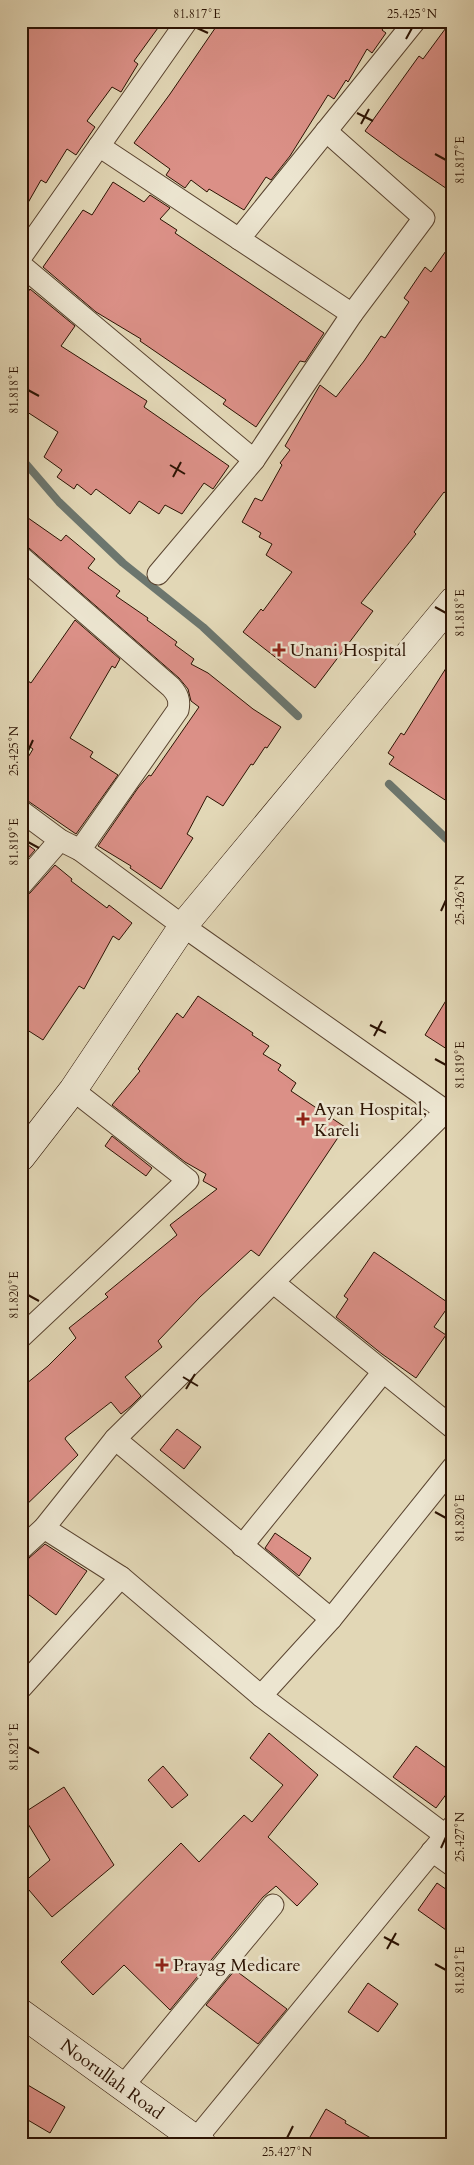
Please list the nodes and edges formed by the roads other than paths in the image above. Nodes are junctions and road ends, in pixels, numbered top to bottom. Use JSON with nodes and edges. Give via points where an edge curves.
{"nodes":[{"id":1,"x":187,"y":21,"type":"edge"},
{"id":2,"x":415,"y":21,"type":"edge"},
{"id":3,"x":326,"y":132,"type":"junction"},
{"id":4,"x":99,"y":146,"type":"junction"},
{"id":5,"x":239,"y":239,"type":"junction"},
{"id":6,"x":21,"y":256,"type":"edge"},
{"id":7,"x":21,"y":265,"type":"edge"},
{"id":8,"x":352,"y":314,"type":"junction"},
{"id":9,"x":254,"y":460,"type":"junction"},
{"id":10,"x":21,"y":557,"type":"edge"},
{"id":11,"x":158,"y":574,"type":"dead end"},
{"id":12,"x":453,"y":601,"type":"edge"},
{"id":13,"x":21,"y":811,"type":"edge"},
{"id":14,"x":60,"y":840,"type":"junction"},
{"id":15,"x":80,"y":850,"type":"junction"},
{"id":16,"x":21,"y":885,"type":"edge"},
{"id":17,"x":183,"y":926,"type":"junction"},
{"id":18,"x":73,"y":1090,"type":"junction"},
{"id":19,"x":449,"y":1114,"type":"edge"},
{"id":20,"x":21,"y":1157,"type":"edge"},
{"id":21,"x":274,"y":1283,"type":"junction"},
{"id":22,"x":21,"y":1337,"type":"edge"},
{"id":23,"x":383,"y":1372,"type":"junction"},
{"id":24,"x":453,"y":1428,"type":"edge"},
{"id":25,"x":115,"y":1440,"type":"junction"},
{"id":26,"x":453,"y":1467,"type":"edge"},
{"id":27,"x":44,"y":1528,"type":"junction"},
{"id":28,"x":242,"y":1546,"type":"junction"},
{"id":29,"x":21,"y":1549,"type":"edge"},
{"id":30,"x":121,"y":1576,"type":"junction"},
{"id":31,"x":331,"y":1619,"type":"junction"},
{"id":32,"x":21,"y":1688,"type":"edge"},
{"id":33,"x":261,"y":1696,"type":"junction"},
{"id":34,"x":449,"y":1830,"type":"edge"},
{"id":35,"x":432,"y":1851,"type":"junction"},
{"id":36,"x":453,"y":1866,"type":"edge"},
{"id":37,"x":273,"y":1905,"type":"dead end"},
{"id":38,"x":22,"y":2017,"type":"edge"},
{"id":39,"x":123,"y":2086,"type":"junction"},
{"id":40,"x":199,"y":2141,"type":"edge"}],
"edges":[{"from":1,"to":4,"type":"street"},
{"from":2,"to":3,"type":"street"},
{"from":3,"to":5,"type":"street"},
{"from":3,"to":8,"type":"street","via":[[424,218]]},
{"from":4,"to":5,"type":"street"},
{"from":4,"to":6,"type":"street"},
{"from":5,"to":8,"type":"street"},
{"from":7,"to":9,"type":"street"},
{"from":8,"to":9,"type":"street"},
{"from":9,"to":11,"type":"street"},
{"from":10,"to":15,"type":"street","via":[[171,687],[178,694],[180,703]]},
{"from":12,"to":17,"type":"main road"},
{"from":13,"to":14,"type":"street"},
{"from":14,"to":15,"type":"street"},
{"from":14,"to":16,"type":"street"},
{"from":15,"to":17,"type":"street"},
{"from":17,"to":18,"type":"main road"},
{"from":17,"to":19,"type":"street"},
{"from":18,"to":20,"type":"main road"},
{"from":18,"to":22,"type":"street","via":[[188,1180]]},
{"from":19,"to":21,"type":"street"},
{"from":21,"to":23,"type":"street"},
{"from":21,"to":25,"type":"street"},
{"from":23,"to":24,"type":"street"},
{"from":23,"to":28,"type":"street"},
{"from":25,"to":27,"type":"street"},
{"from":25,"to":28,"type":"street"},
{"from":26,"to":31,"type":"street"},
{"from":27,"to":29,"type":"street"},
{"from":27,"to":30,"type":"street"},
{"from":28,"to":31,"type":"street"},
{"from":30,"to":32,"type":"street"},
{"from":30,"to":33,"type":"street"},
{"from":31,"to":33,"type":"street"},
{"from":33,"to":34,"type":"street"},
{"from":34,"to":35,"type":"street"},
{"from":35,"to":36,"type":"street"},
{"from":35,"to":40,"type":"street"},
{"from":37,"to":39,"type":"street"},
{"from":38,"to":39,"type":"main road","name":"Noorullah Road"},
{"from":39,"to":40,"type":"main road","name":"Noorullah Road"}]}
